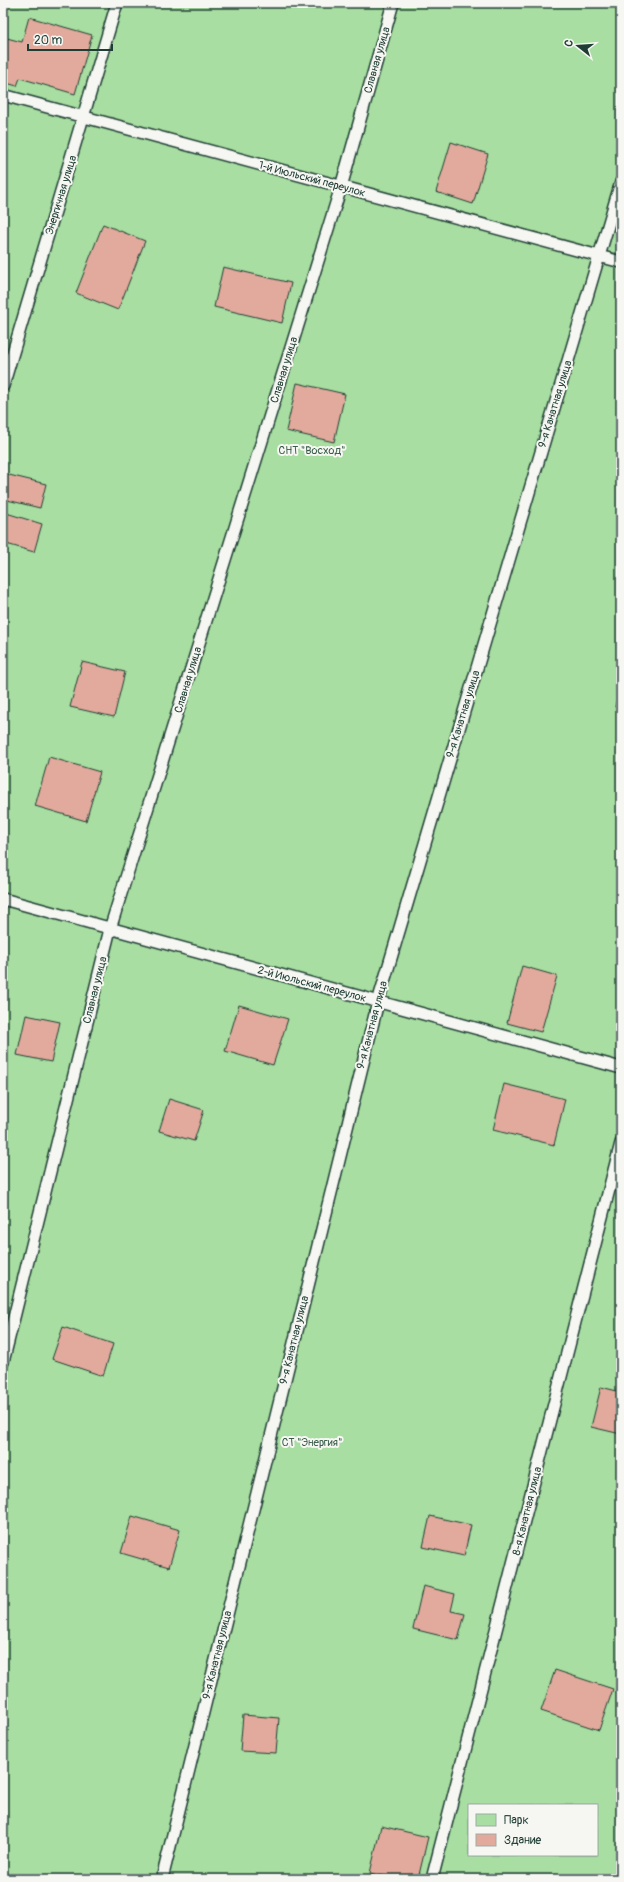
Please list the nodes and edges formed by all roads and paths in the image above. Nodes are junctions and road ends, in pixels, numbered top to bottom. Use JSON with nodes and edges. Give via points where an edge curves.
{"nodes":[{"id":1,"x":117,"y":3,"type":"edge"},
{"id":2,"x":393,"y":3,"type":"edge"},
{"id":3,"x":3,"y":95,"type":"edge"},
{"id":4,"x":84,"y":117,"type":"junction"},
{"id":5,"x":621,"y":182,"type":"edge"},
{"id":6,"x":341,"y":187,"type":"junction"},
{"id":7,"x":599,"y":256,"type":"junction"},
{"id":8,"x":621,"y":262,"type":"edge"},
{"id":9,"x":3,"y":386,"type":"edge"},
{"id":10,"x":3,"y":899,"type":"edge"},
{"id":11,"x":110,"y":929,"type":"junction"},
{"id":12,"x":378,"y":1002,"type":"junction"},
{"id":13,"x":621,"y":1068,"type":"edge"},
{"id":14,"x":621,"y":1143,"type":"edge"},
{"id":15,"x":3,"y":1362,"type":"edge"},
{"id":16,"x":162,"y":1879,"type":"edge"},
{"id":17,"x":432,"y":1879,"type":"edge"}],
"edges":[{"from":1,"to":4,"type":"lane","name":"Энергичная улица"},
{"from":2,"to":6,"type":"lane","name":"Славная улица"},
{"from":3,"to":4,"type":"lane","name":"1-й Июльский переулок"},
{"from":4,"to":6,"type":"lane","name":"1-й Июльский переулок"},
{"from":4,"to":9,"type":"lane","name":"Энергичная улица"},
{"from":5,"to":7,"type":"lane","name":"9-я Канатная улица"},
{"from":6,"to":7,"type":"lane","name":"1-й Июльский переулок"},
{"from":6,"to":11,"type":"lane","name":"Славная улица"},
{"from":7,"to":8,"type":"lane","name":"1-й Июльский переулок"},
{"from":7,"to":12,"type":"lane","name":"9-я Канатная улица"},
{"from":10,"to":11,"type":"lane","name":"2-й Июльский переулок"},
{"from":11,"to":12,"type":"lane","name":"2-й Июльский переулок"},
{"from":11,"to":15,"type":"lane","name":"Славная улица"},
{"from":12,"to":13,"type":"lane","name":"2-й Июльский переулок"},
{"from":12,"to":16,"type":"lane","name":"9-я Канатная улица"},
{"from":14,"to":17,"type":"lane","name":"8-я Канатная улица"}]}
